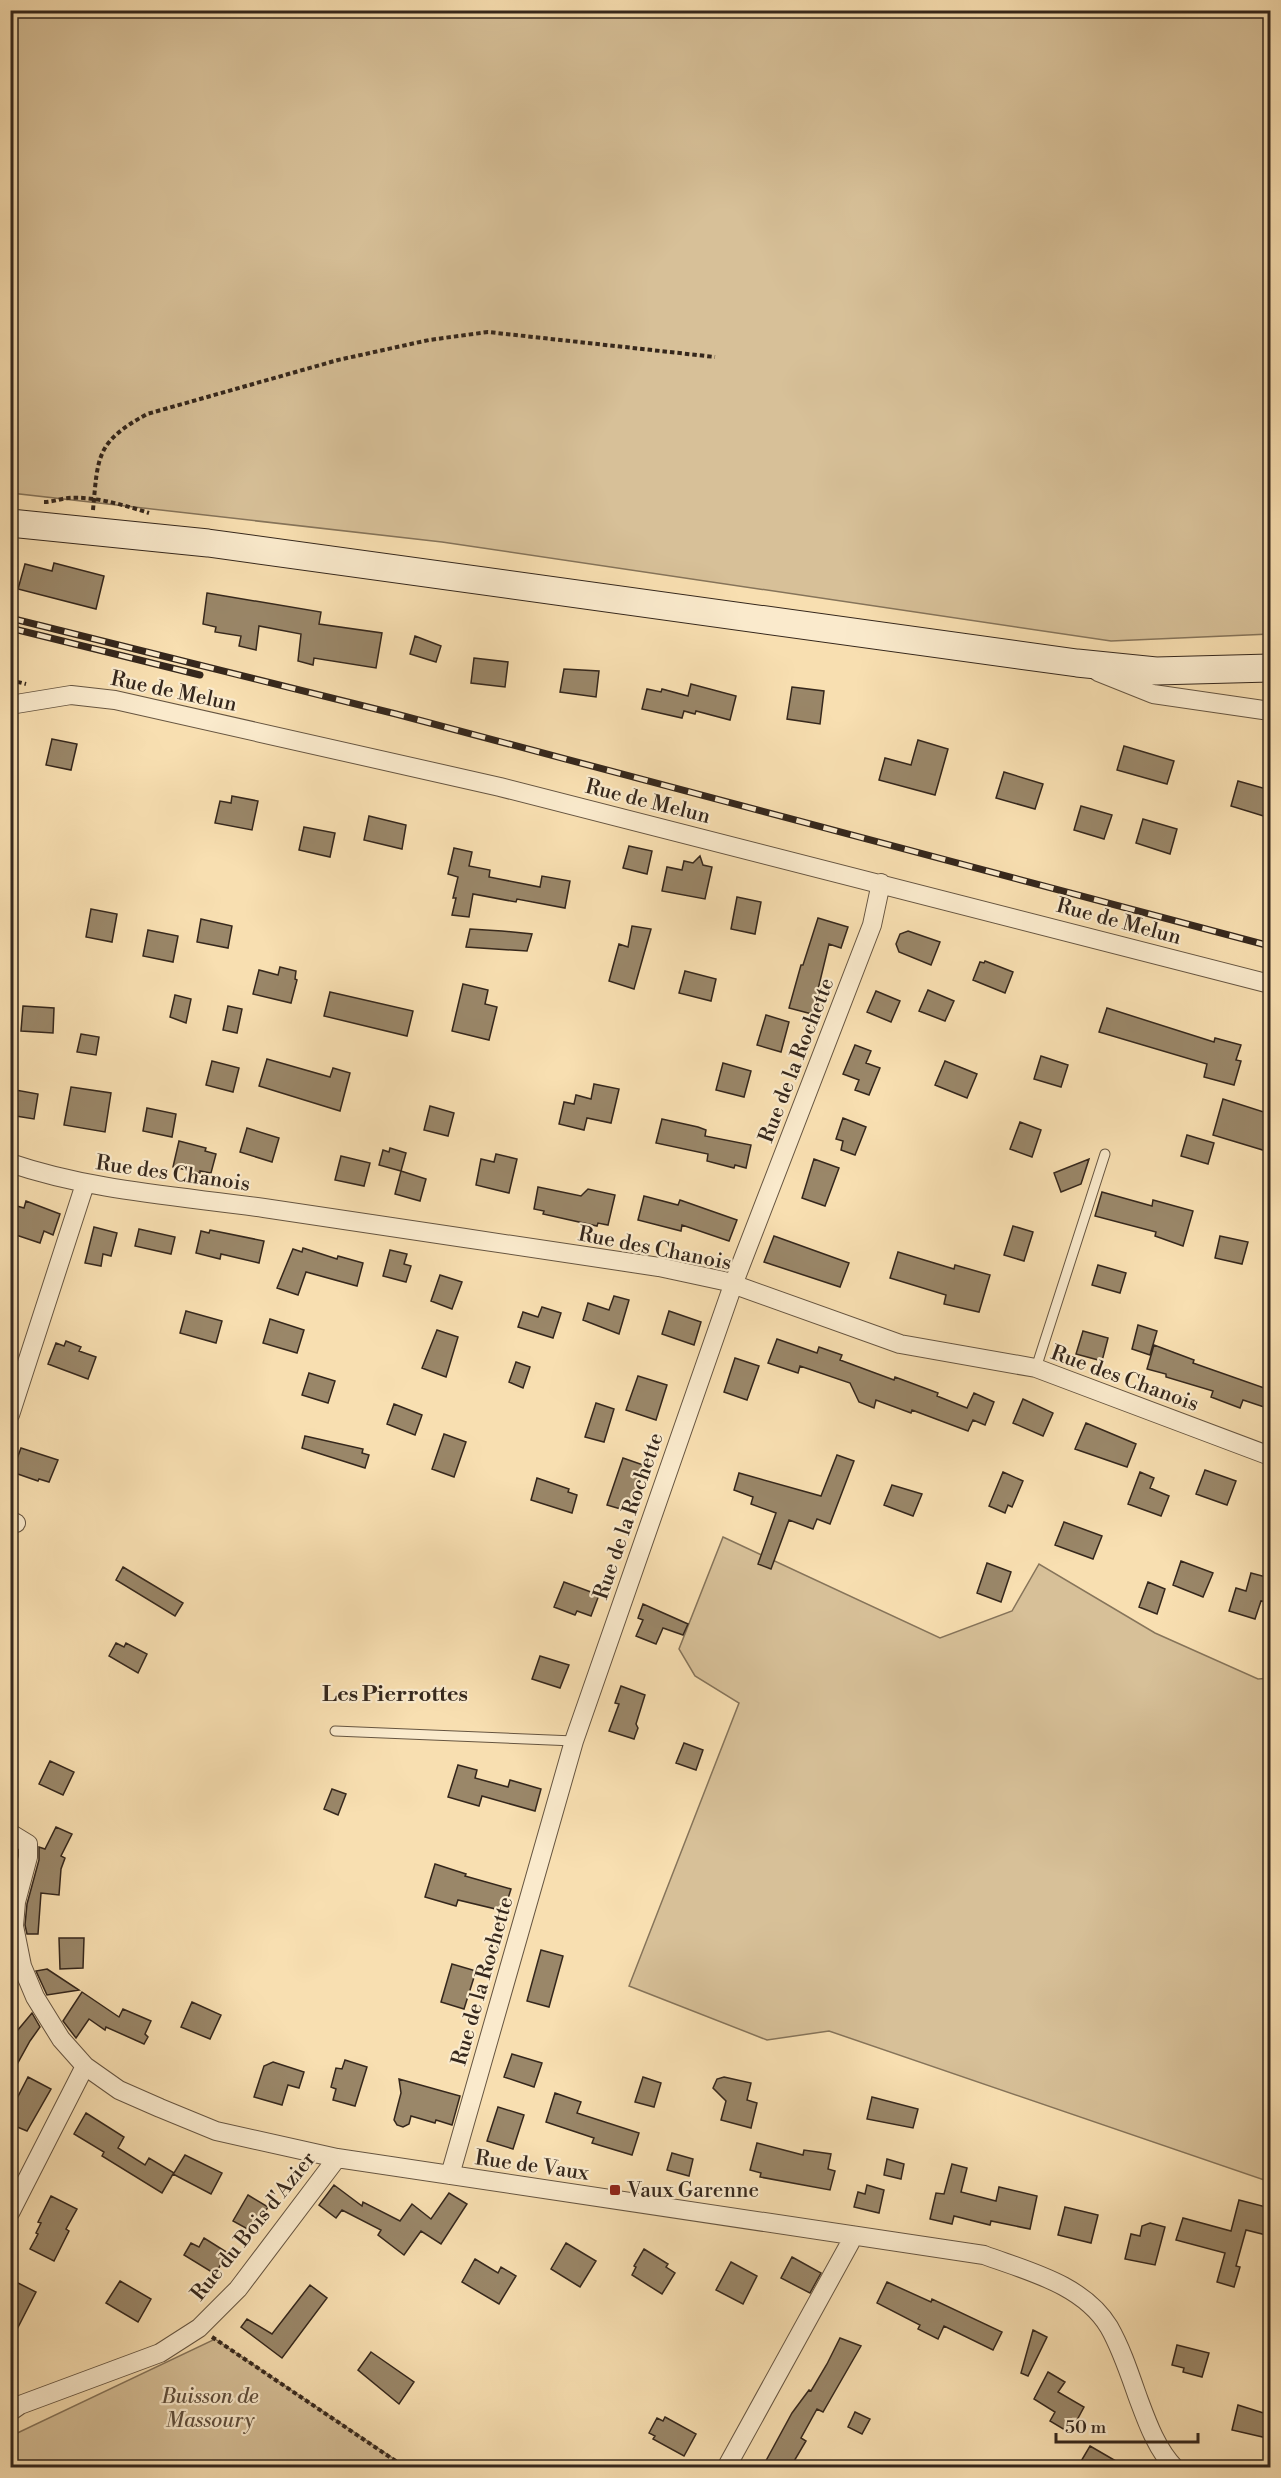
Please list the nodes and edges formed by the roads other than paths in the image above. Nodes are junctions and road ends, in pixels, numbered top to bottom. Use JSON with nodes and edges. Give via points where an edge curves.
{"nodes":[{"id":1,"x":10,"y":523,"type":"edge"},
{"id":2,"x":1077,"y":663,"type":"junction"},
{"id":3,"x":1270,"y":668,"type":"edge"},
{"id":4,"x":10,"y":705,"type":"edge"},
{"id":5,"x":1270,"y":711,"type":"edge"},
{"id":6,"x":881,"y":883,"type":"junction"},
{"id":7,"x":1270,"y":984,"type":"edge"},
{"id":8,"x":1104,"y":1154,"type":"dead end"},
{"id":9,"x":10,"y":1163,"type":"edge"},
{"id":10,"x":85,"y":1184,"type":"junction"},
{"id":11,"x":733,"y":1285,"type":"junction"},
{"id":12,"x":1036,"y":1368,"type":"junction"},
{"id":13,"x":10,"y":1415,"type":"edge"},
{"id":14,"x":1270,"y":1456,"type":"edge"},
{"id":15,"x":335,"y":1731,"type":"dead end"},
{"id":16,"x":574,"y":1741,"type":"junction"},
{"id":17,"x":10,"y":1833,"type":"edge"},
{"id":18,"x":85,"y":2066,"type":"junction"},
{"id":19,"x":337,"y":2158,"type":"junction"},
{"id":20,"x":450,"y":2175,"type":"junction"},
{"id":21,"x":10,"y":2213,"type":"edge"},
{"id":22,"x":852,"y":2235,"type":"junction"},
{"id":23,"x":10,"y":2412,"type":"edge"},
{"id":24,"x":726,"y":2468,"type":"edge"},
{"id":25,"x":1175,"y":2468,"type":"edge"}],
"edges":[{"from":1,"to":2,"type":"main road","via":[[359,563]]},
{"from":2,"to":3,"type":"main road","via":[[1156,671]]},
{"from":2,"to":5,"type":"street","via":[[1153,694]]},
{"from":4,"to":6,"type":"street","name":"Rue de Melun","via":[[71,695],[115,700],[500,787]]},
{"from":6,"to":7,"type":"street","name":"Rue de Melun"},
{"from":6,"to":11,"type":"street","name":"Rue de la Rochette","via":[[872,925]]},
{"from":8,"to":12,"type":"lane"},
{"from":9,"to":10,"type":"street","name":"Rue des Chanois"},
{"from":10,"to":11,"type":"street","name":"Rue des Chanois","via":[[647,1266]]},
{"from":10,"to":13,"type":"street"},
{"from":11,"to":12,"type":"street","name":"Rue des Chanois","via":[[900,1344]]},
{"from":11,"to":16,"type":"street","name":"Rue de la Rochette"},
{"from":12,"to":14,"type":"street","name":"Rue des Chanois"},
{"from":15,"to":16,"type":"lane"},
{"from":16,"to":20,"type":"street","name":"Rue de la Rochette"},
{"from":17,"to":18,"type":"street","name":"Rue de Vaux","via":[[27,1844],[28,1857],[14,1926],[22,1966],[35,1997],[61,2039]]},
{"from":18,"to":19,"type":"street","name":"Rue de Vaux","via":[[119,2090],[216,2131]]},
{"from":18,"to":21,"type":"street"},
{"from":19,"to":20,"type":"street","name":"Rue de Vaux"},
{"from":19,"to":23,"type":"street","name":"Rue du Bois d'Azier","via":[[238,2289],[199,2328],[160,2353]]},
{"from":20,"to":22,"type":"street","name":"Rue de Vaux"},
{"from":22,"to":24,"type":"street"},
{"from":22,"to":25,"type":"street","name":"Rue de Vaux","via":[[984,2254],[1060,2284],[1088,2303],[1108,2325],[1148,2424]]}]}
